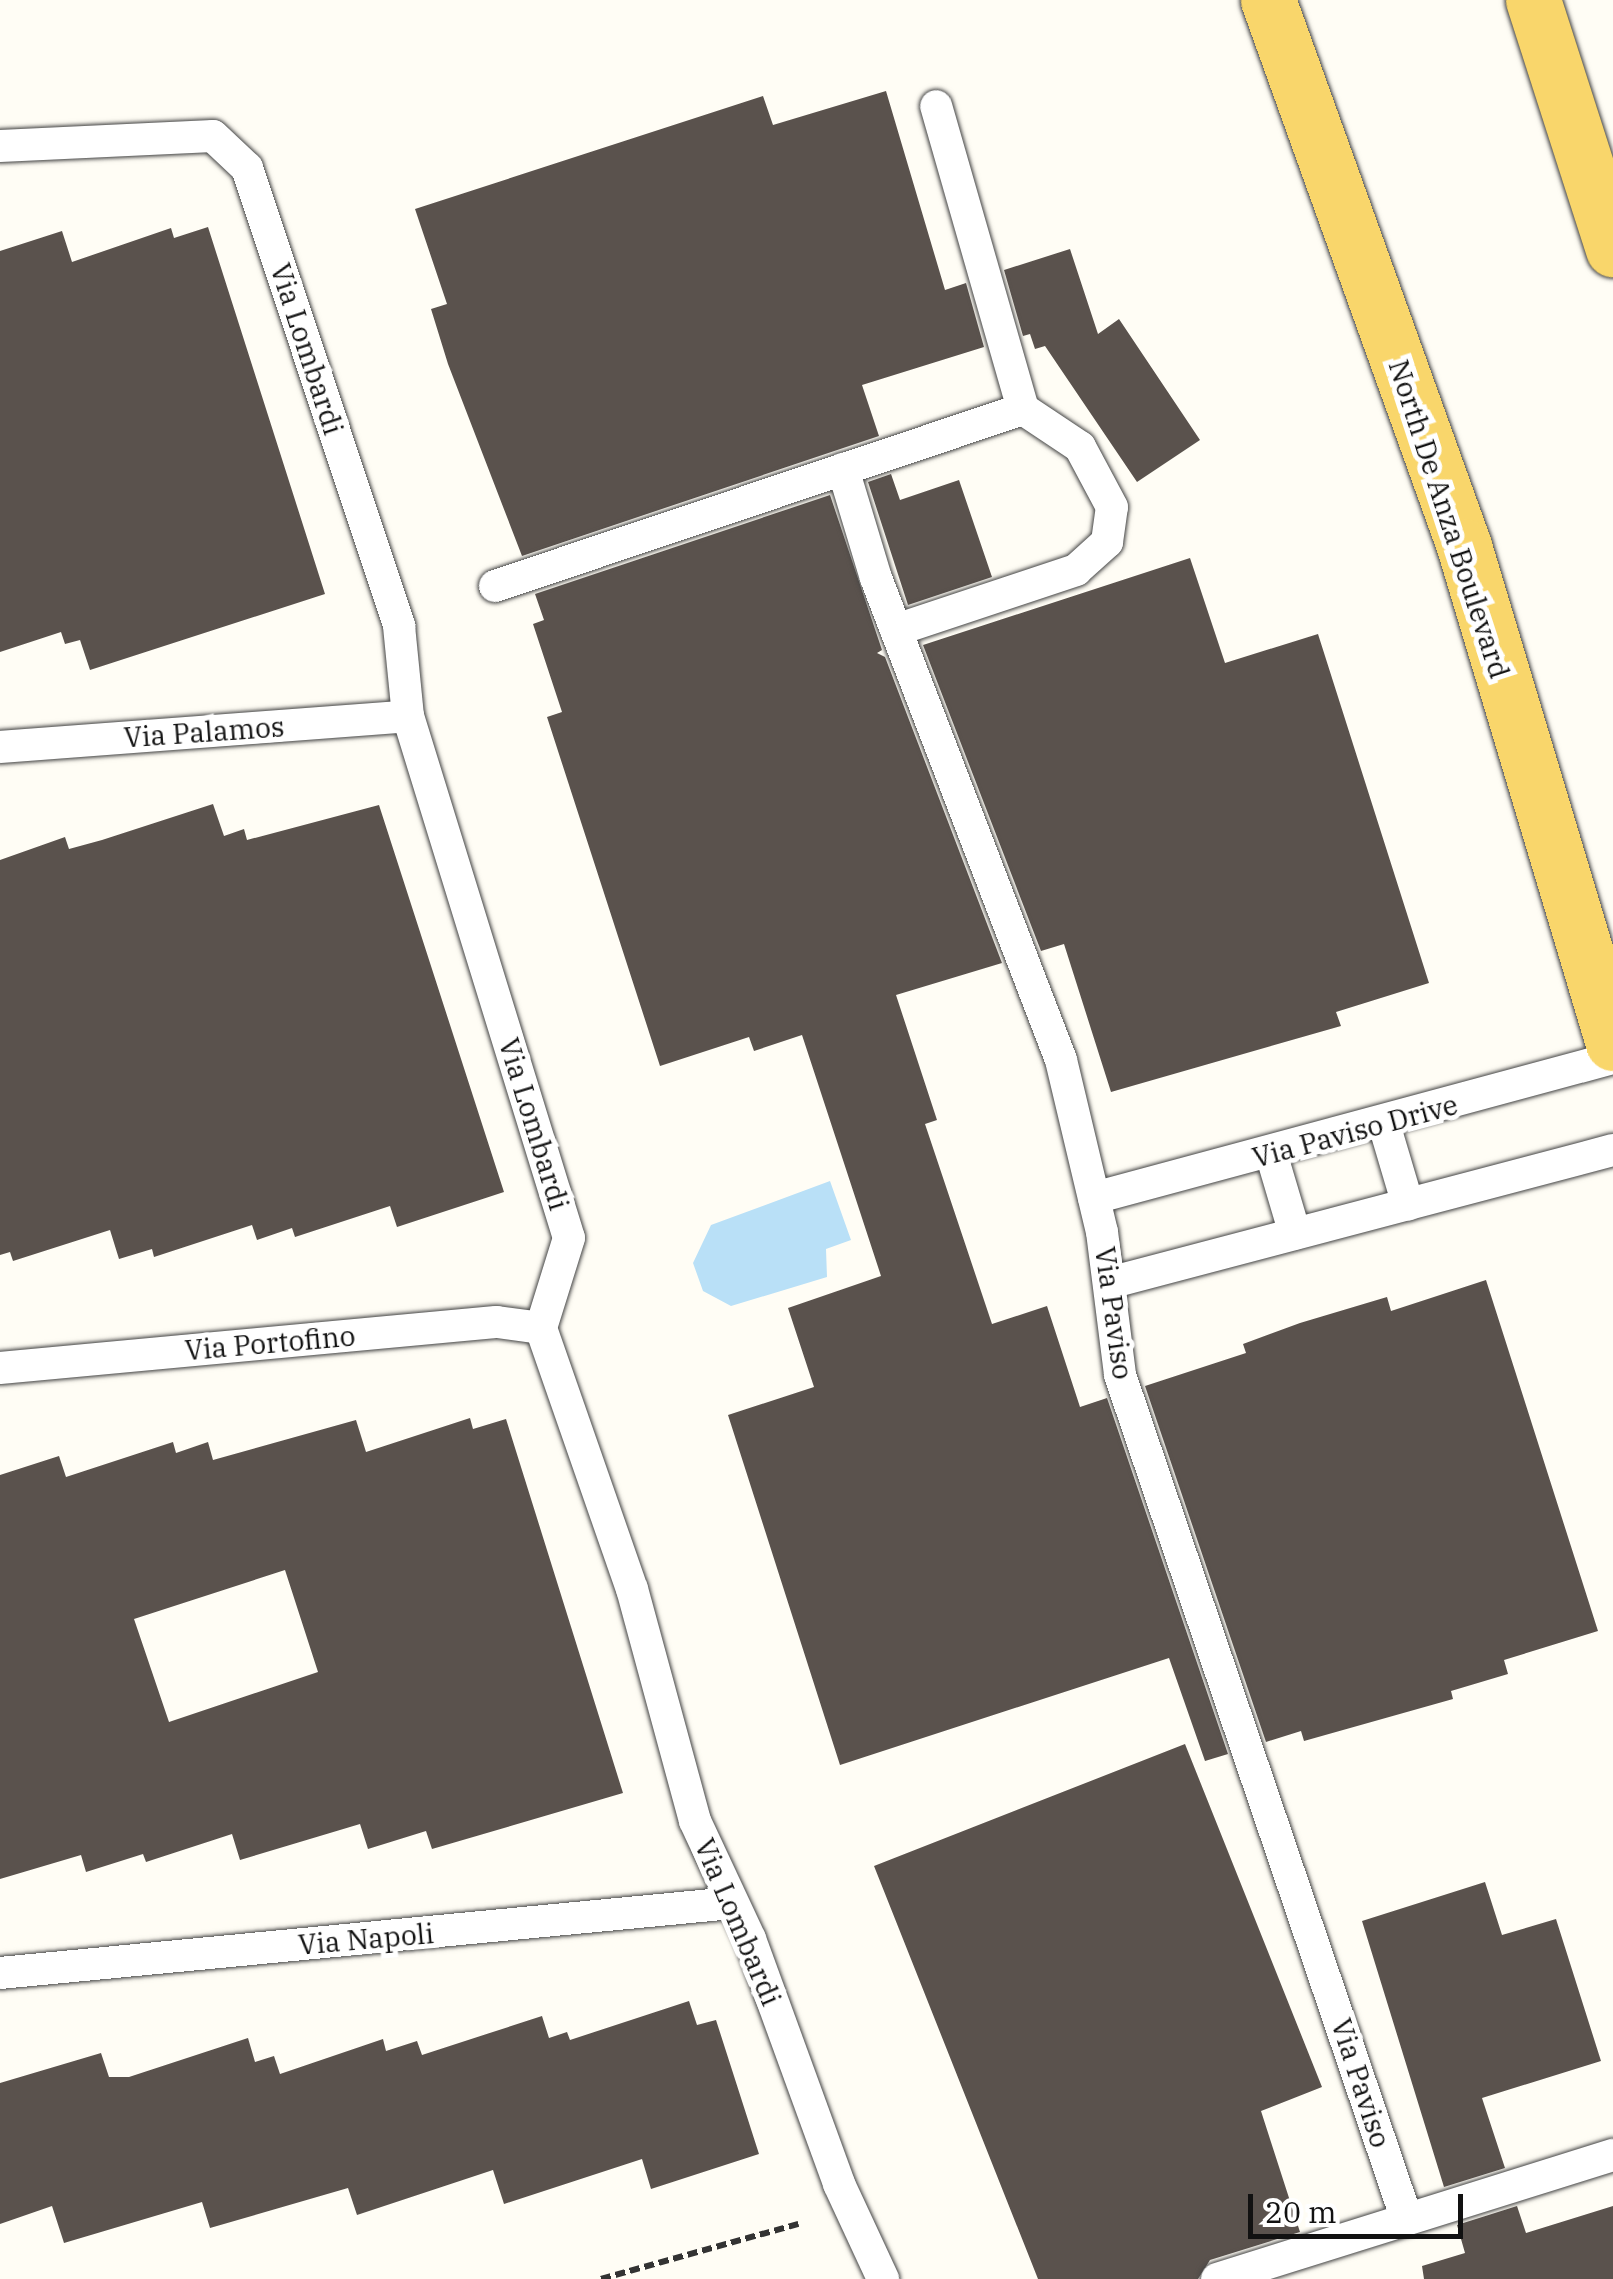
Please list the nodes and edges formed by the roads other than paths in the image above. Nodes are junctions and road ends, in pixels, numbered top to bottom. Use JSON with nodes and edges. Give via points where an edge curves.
{"nodes":[{"id":1,"x":1268,"y":0,"type":"edge"},
{"id":2,"x":1534,"y":0,"type":"edge"},
{"id":3,"x":936,"y":106,"type":"dead end"},
{"id":4,"x":0,"y":146,"type":"edge"},
{"id":5,"x":1613,"y":249,"type":"edge"},
{"id":6,"x":1023,"y":410,"type":"junction"},
{"id":7,"x":843,"y":469,"type":"junction"},
{"id":8,"x":496,"y":586,"type":"dead end"},
{"id":9,"x":896,"y":630,"type":"junction"},
{"id":10,"x":408,"y":716,"type":"junction"},
{"id":11,"x":0,"y":747,"type":"edge"},
{"id":12,"x":1613,"y":1043,"type":"edge"},
{"id":13,"x":1613,"y":1058,"type":"edge"},
{"id":14,"x":1384,"y":1124,"type":"junction"},
{"id":15,"x":1613,"y":1150,"type":"edge"},
{"id":16,"x":1271,"y":1153,"type":"junction"},
{"id":17,"x":1094,"y":1198,"type":"junction"},
{"id":18,"x":1408,"y":1205,"type":"junction"},
{"id":19,"x":1295,"y":1234,"type":"junction"},
{"id":20,"x":1109,"y":1283,"type":"junction"},
{"id":21,"x":540,"y":1328,"type":"junction"},
{"id":22,"x":0,"y":1368,"type":"edge"},
{"id":23,"x":732,"y":1903,"type":"junction"},
{"id":24,"x":0,"y":1972,"type":"edge"},
{"id":25,"x":1613,"y":2155,"type":"edge"},
{"id":26,"x":1405,"y":2214,"type":"junction"},
{"id":27,"x":883,"y":2279,"type":"edge"},
{"id":28,"x":1217,"y":2279,"type":"edge"}],
"edges":[{"from":1,"to":12,"type":"main road","name":"North De Anza Boulevard","via":[[1464,546]]},
{"from":2,"to":5,"type":"main road"},
{"from":3,"to":6,"type":"lane"},
{"from":4,"to":10,"type":"lane","name":"Via Lombardi","via":[[214,136],[247,168],[400,626]]},
{"from":6,"to":7,"type":"lane"},
{"from":6,"to":9,"type":"lane","via":[[1080,447],[1112,507],[1108,542],[1076,570]]},
{"from":7,"to":8,"type":"lane"},
{"from":7,"to":9,"type":"lane","name":"Via Paviso"},
{"from":9,"to":17,"type":"lane","name":"Via Paviso","via":[[1060,1060]]},
{"from":10,"to":11,"type":"lane","name":"Via Palamos"},
{"from":10,"to":21,"type":"lane","name":"Via Lombardi","via":[[570,1238]]},
{"from":13,"to":14,"type":"lane","name":"Via Paviso Drive"},
{"from":14,"to":16,"type":"lane","name":"Via Paviso Drive"},
{"from":14,"to":18,"type":"lane"},
{"from":15,"to":18,"type":"lane"},
{"from":16,"to":17,"type":"lane","name":"Via Paviso Drive"},
{"from":16,"to":19,"type":"lane"},
{"from":17,"to":20,"type":"lane","name":"Via Paviso"},
{"from":18,"to":19,"type":"lane"},
{"from":19,"to":20,"type":"lane"},
{"from":20,"to":26,"type":"lane","name":"Via Paviso","via":[[1120,1375]]},
{"from":21,"to":22,"type":"lane","name":"Via Portofino","via":[[496,1322]]},
{"from":21,"to":23,"type":"lane","name":"Via Lombardi","via":[[632,1589],[695,1821]]},
{"from":23,"to":24,"type":"lane","name":"Via Napoli"},
{"from":23,"to":27,"type":"lane","name":"Via Lombardi"},
{"from":25,"to":26,"type":"lane"},
{"from":26,"to":28,"type":"lane"}]}
